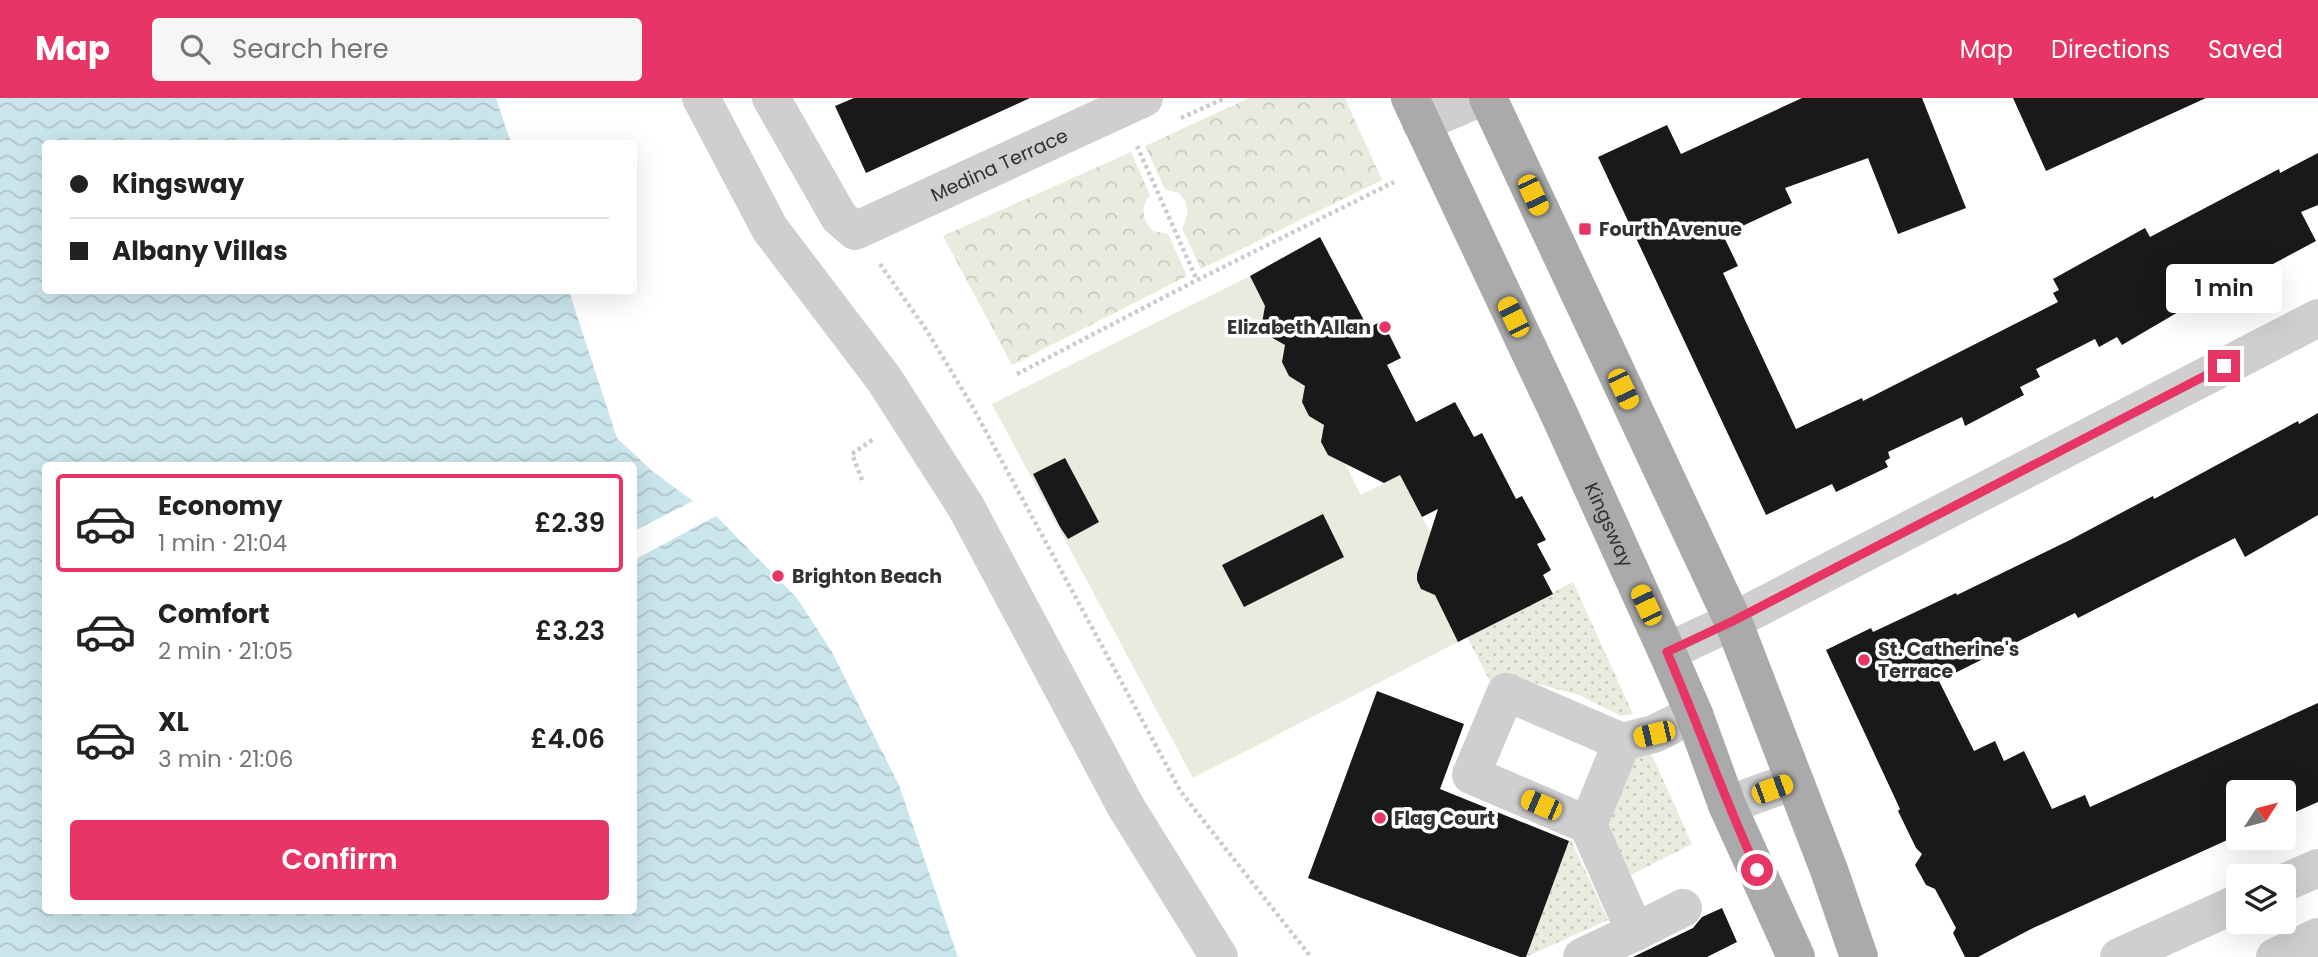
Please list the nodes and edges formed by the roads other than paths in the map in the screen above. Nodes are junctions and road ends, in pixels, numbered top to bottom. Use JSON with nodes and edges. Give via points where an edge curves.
{"nodes":[{"id":1,"x":701,"y":98,"type":"edge"},
{"id":2,"x":771,"y":98,"type":"edge"},
{"id":3,"x":1144,"y":98,"type":"edge"},
{"id":4,"x":1480,"y":98,"type":"edge"},
{"id":5,"x":1488,"y":98,"type":"edge"},
{"id":6,"x":1416,"y":111,"type":"edge"},
{"id":7,"x":2318,"y":318,"type":"edge"},
{"id":8,"x":1733,"y":621,"type":"junction"},
{"id":9,"x":1667,"y":652,"type":"junction"},
{"id":10,"x":1694,"y":714,"type":"junction"},
{"id":11,"x":1622,"y":742,"type":"junction"},
{"id":12,"x":1794,"y":781,"type":"junction"},
{"id":13,"x":1727,"y":805,"type":"junction"},
{"id":14,"x":1588,"y":825,"type":"junction"},
{"id":15,"x":2318,"y":868,"type":"edge"},
{"id":16,"x":2296,"y":878,"type":"edge"},
{"id":17,"x":1683,"y":908,"type":"dead end"},
{"id":18,"x":2226,"y":908,"type":"edge"},
{"id":19,"x":1635,"y":932,"type":"junction"},
{"id":20,"x":2318,"y":937,"type":"edge"},
{"id":21,"x":1219,"y":957,"type":"edge"},
{"id":22,"x":1582,"y":957,"type":"edge"},
{"id":23,"x":1796,"y":957,"type":"edge"},
{"id":24,"x":1859,"y":957,"type":"edge"},
{"id":25,"x":2119,"y":957,"type":"edge"},
{"id":26,"x":2275,"y":957,"type":"edge"}],
"edges":[{"from":1,"to":21,"type":"street","via":[[770,229],[884,379],[966,507],[1126,807]]},
{"from":2,"to":3,"type":"street","name":"Medina Terrace","via":[[839,217],[855,231]]},
{"from":4,"to":6,"type":"street"},
{"from":5,"to":8,"type":"main road"},
{"from":6,"to":9,"type":"main road","name":"Kingsway"},
{"from":7,"to":8,"type":"street"},
{"from":8,"to":9,"type":"street"},
{"from":8,"to":12,"type":"main road"},
{"from":9,"to":10,"type":"main road","name":"Kingsway"},
{"from":10,"to":11,"type":"street","via":[[1654,734]]},
{"from":10,"to":13,"type":"main road","name":"Kingsway"},
{"from":11,"to":14,"type":"street"},
{"from":11,"to":14,"type":"street","via":[[1506,692],[1471,775]]},
{"from":12,"to":13,"type":"street"},
{"from":12,"to":24,"type":"main road"},
{"from":13,"to":23,"type":"main road","name":"Kingsway"},
{"from":14,"to":19,"type":"street"},
{"from":15,"to":16,"type":"street"},
{"from":17,"to":19,"type":"street"},
{"from":18,"to":25,"type":"street"},
{"from":19,"to":22,"type":"street"},
{"from":20,"to":26,"type":"street"}]}
